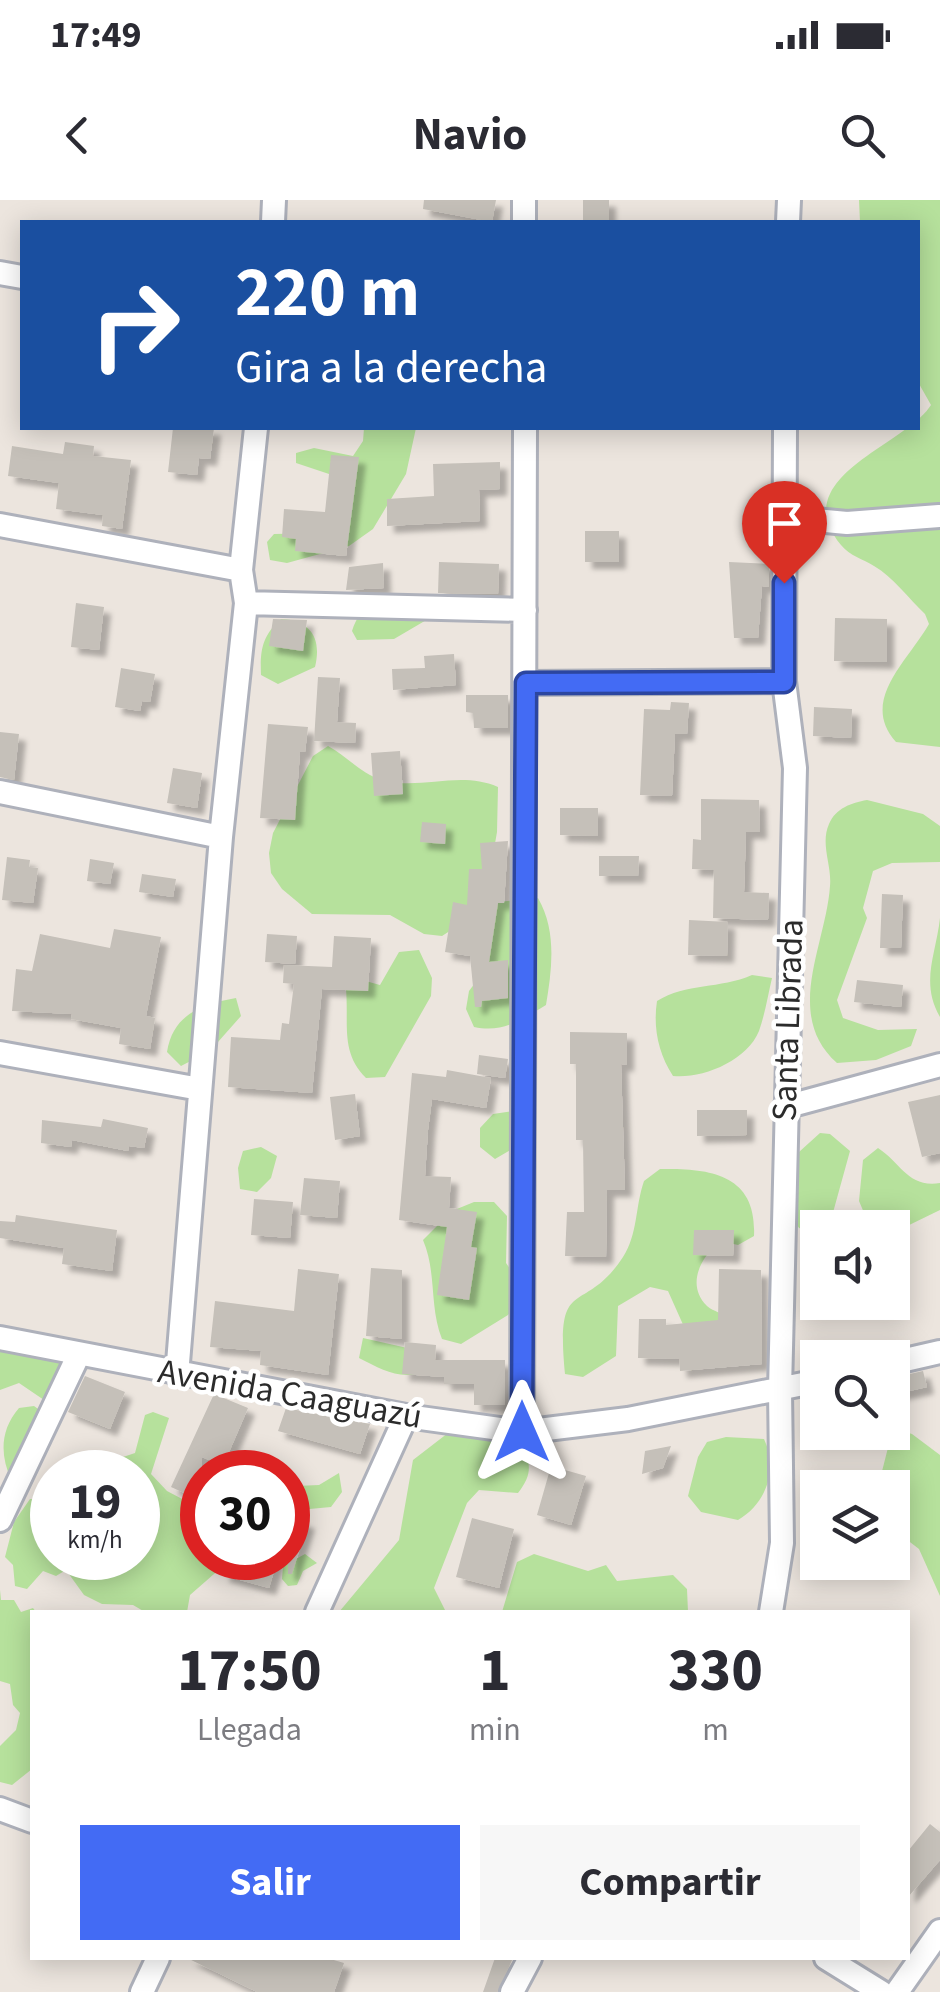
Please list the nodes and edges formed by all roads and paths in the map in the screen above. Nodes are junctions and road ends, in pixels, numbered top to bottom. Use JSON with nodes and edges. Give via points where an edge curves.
{"nodes":[{"id":1,"x":256,"y":430,"type":"edge"},
{"id":2,"x":525,"y":430,"type":"edge"},
{"id":3,"x":784,"y":430,"type":"edge"},
{"id":4,"x":938,"y":516,"type":"edge"},
{"id":5,"x":783,"y":517,"type":"junction"},
{"id":6,"x":0,"y":525,"type":"edge"},
{"id":7,"x":241,"y":570,"type":"junction"},
{"id":8,"x":246,"y":603,"type":"junction"},
{"id":9,"x":525,"y":610,"type":"junction"},
{"id":10,"x":784,"y":682,"type":"junction"},
{"id":11,"x":526,"y":683,"type":"junction"},
{"id":12,"x":0,"y":792,"type":"edge"},
{"id":13,"x":221,"y":837,"type":"junction"},
{"id":14,"x":0,"y":1053,"type":"edge"},
{"id":15,"x":940,"y":1065,"type":"edge"},
{"id":16,"x":200,"y":1089,"type":"junction"},
{"id":17,"x":786,"y":1107,"type":"junction"},
{"id":18,"x":0,"y":1338,"type":"edge"},
{"id":19,"x":940,"y":1352,"type":"edge"},
{"id":20,"x":78,"y":1356,"type":"junction"},
{"id":21,"x":910,"y":1359,"type":"edge"},
{"id":22,"x":177,"y":1375,"type":"junction"},
{"id":23,"x":800,"y":1385,"type":"edge"},
{"id":24,"x":780,"y":1390,"type":"junction"},
{"id":25,"x":406,"y":1416,"type":"junction"},
{"id":26,"x":522,"y":1432,"type":"junction"},
{"id":27,"x":0,"y":1520,"type":"edge"},
{"id":28,"x":318,"y":1610,"type":"edge"},
{"id":29,"x":771,"y":1610,"type":"edge"},
{"id":30,"x":0,"y":1809,"type":"edge"},
{"id":31,"x":30,"y":1819,"type":"edge"},
{"id":32,"x":940,"y":1931,"type":"edge"},
{"id":33,"x":157,"y":1960,"type":"edge"},
{"id":34,"x":529,"y":1960,"type":"edge"},
{"id":35,"x":829,"y":1960,"type":"edge"},
{"id":36,"x":142,"y":1992,"type":"edge"},
{"id":37,"x":512,"y":1992,"type":"edge"},
{"id":38,"x":881,"y":1992,"type":"edge"},
{"id":39,"x":897,"y":1992,"type":"edge"}],
"edges":[{"from":1,"to":7,"type":"street"},
{"from":2,"to":9,"type":"street"},
{"from":3,"to":5,"type":"street","name":"Santa Librada"},
{"from":4,"to":5,"type":"street","via":[[847,523]]},
{"from":5,"to":10,"type":"street","name":"Santa Librada"},
{"from":6,"to":7,"type":"street"},
{"from":7,"to":8,"type":"street"},
{"from":8,"to":9,"type":"street"},
{"from":8,"to":13,"type":"street"},
{"from":9,"to":11,"type":"street"},
{"from":10,"to":11,"type":"street"},
{"from":10,"to":17,"type":"street","name":"Santa Librada","via":[[795,768]]},
{"from":11,"to":26,"type":"street"},
{"from":12,"to":13,"type":"street"},
{"from":13,"to":16,"type":"street"},
{"from":14,"to":16,"type":"street"},
{"from":15,"to":17,"type":"street"},
{"from":16,"to":22,"type":"street"},
{"from":17,"to":24,"type":"street","name":"Santa Librada"},
{"from":18,"to":20,"type":"street","name":"Avenida Caaguazú"},
{"from":19,"to":21,"type":"street"},
{"from":20,"to":22,"type":"street","name":"Avenida Caaguazú"},
{"from":20,"to":27,"type":"street"},
{"from":22,"to":25,"type":"street","name":"Avenida Caaguazú"},
{"from":23,"to":24,"type":"street","name":"Avenida Caaguazú"},
{"from":24,"to":26,"type":"street","name":"Avenida Caaguazú","via":[[628,1420]]},
{"from":24,"to":29,"type":"street","name":"Santa Librada","via":[[782,1543]]},
{"from":25,"to":26,"type":"street","name":"Avenida Caaguazú"},
{"from":25,"to":28,"type":"street"},
{"from":30,"to":31,"type":"street"},
{"from":32,"to":39,"type":"street"},
{"from":33,"to":36,"type":"street"},
{"from":34,"to":37,"type":"street"},
{"from":35,"to":38,"type":"street"}]}
